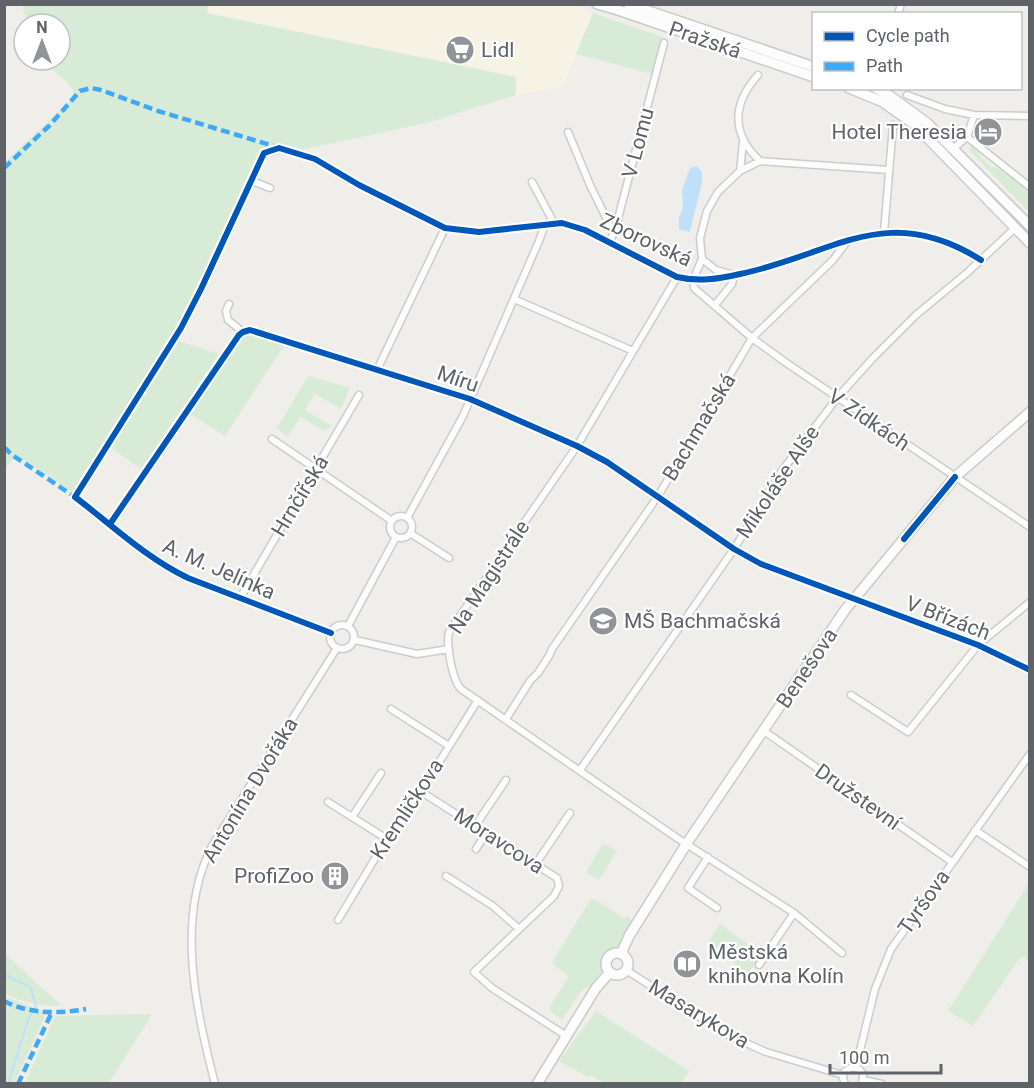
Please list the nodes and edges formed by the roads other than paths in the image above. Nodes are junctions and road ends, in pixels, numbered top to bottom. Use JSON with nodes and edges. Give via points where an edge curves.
{"nodes":[{"id":1,"x":597,"y":4,"type":"edge"},
{"id":2,"x":628,"y":4,"type":"edge"},
{"id":3,"x":664,"y":43,"type":"dead end"},
{"id":4,"x":812,"y":67,"type":"edge"},
{"id":5,"x":758,"y":75,"type":"dead end"},
{"id":6,"x":812,"y":76,"type":"edge"},
{"id":7,"x":854,"y":90,"type":"edge"},
{"id":8,"x":870,"y":90,"type":"edge"},
{"id":9,"x":877,"y":90,"type":"edge"},
{"id":10,"x":878,"y":90,"type":"edge"},
{"id":11,"x":859,"y":92,"type":"junction"},
{"id":12,"x":907,"y":95,"type":"dead end"},
{"id":13,"x":883,"y":102,"type":"junction"},
{"id":14,"x":974,"y":116,"type":"junction"},
{"id":15,"x":1029,"y":116,"type":"edge"},
{"id":16,"x":893,"y":125,"type":"dead end"},
{"id":17,"x":568,"y":132,"type":"dead end"},
{"id":18,"x":967,"y":137,"type":"junction"},
{"id":19,"x":743,"y":141,"type":"junction"},
{"id":20,"x":953,"y":149,"type":"junction"},
{"id":21,"x":760,"y":161,"type":"junction"},
{"id":22,"x":889,"y":170,"type":"junction"},
{"id":23,"x":740,"y":171,"type":"junction"},
{"id":24,"x":252,"y":181,"type":"junction"},
{"id":25,"x":532,"y":182,"type":"dead end"},
{"id":26,"x":1029,"y":187,"type":"edge"},
{"id":27,"x":270,"y":188,"type":"dead end"},
{"id":28,"x":554,"y":223,"type":"junction"},
{"id":29,"x":545,"y":224,"type":"junction"},
{"id":30,"x":1029,"y":226,"type":"edge"},
{"id":31,"x":446,"y":228,"type":"junction"},
{"id":32,"x":1015,"y":228,"type":"junction"},
{"id":33,"x":884,"y":233,"type":"junction"},
{"id":34,"x":614,"y":234,"type":"junction"},
{"id":35,"x":850,"y":239,"type":"junction"},
{"id":36,"x":609,"y":243,"type":"junction"},
{"id":37,"x":1029,"y":243,"type":"edge"},
{"id":38,"x":702,"y":259,"type":"junction"},
{"id":39,"x":981,"y":260,"type":"junction"},
{"id":40,"x":734,"y":275,"type":"junction"},
{"id":41,"x":676,"y":277,"type":"junction"},
{"id":42,"x":693,"y":280,"type":"junction"},
{"id":43,"x":514,"y":299,"type":"junction"},
{"id":44,"x":229,"y":304,"type":"dead end"},
{"id":45,"x":715,"y":305,"type":"junction"},
{"id":46,"x":243,"y":332,"type":"junction"},
{"id":47,"x":752,"y":338,"type":"junction"},
{"id":48,"x":633,"y":351,"type":"junction"},
{"id":49,"x":378,"y":370,"type":"junction"},
{"id":50,"x":359,"y":395,"type":"dead end"},
{"id":51,"x":837,"y":398,"type":"junction"},
{"id":52,"x":470,"y":399,"type":"junction"},
{"id":53,"x":1029,"y":412,"type":"edge"},
{"id":54,"x":272,"y":439,"type":"dead end"},
{"id":55,"x":577,"y":446,"type":"junction"},
{"id":56,"x":316,"y":469,"type":"junction"},
{"id":57,"x":956,"y":477,"type":"junction"},
{"id":58,"x":658,"y":496,"type":"junction"},
{"id":59,"x":75,"y":498,"type":"joint"},
{"id":60,"x":406,"y":518,"type":"junction"},
{"id":61,"x":392,"y":521,"type":"junction"},
{"id":62,"x":110,"y":524,"type":"junction"},
{"id":63,"x":1029,"y":527,"type":"edge"},
{"id":64,"x":410,"y":533,"type":"junction"},
{"id":65,"x":396,"y":537,"type":"junction"},
{"id":66,"x":734,"y":549,"type":"junction"},
{"id":67,"x":449,"y":558,"type":"dead end"},
{"id":68,"x":240,"y":598,"type":"junction"},
{"id":69,"x":853,"y":600,"type":"junction"},
{"id":70,"x":1029,"y":602,"type":"edge"},
{"id":71,"x":348,"y":626,"type":"junction"},
{"id":72,"x":331,"y":633,"type":"junction"},
{"id":73,"x":354,"y":640,"type":"junction"},
{"id":74,"x":978,"y":645,"type":"junction"},
{"id":75,"x":337,"y":648,"type":"junction"},
{"id":76,"x":449,"y":649,"type":"junction"},
{"id":77,"x":1029,"y":670,"type":"edge"},
{"id":78,"x":851,"y":695,"type":"dead end"},
{"id":79,"x":478,"y":700,"type":"junction"},
{"id":80,"x":391,"y":709,"type":"dead end"},
{"id":81,"x":506,"y":719,"type":"junction"},
{"id":82,"x":764,"y":731,"type":"junction"},
{"id":83,"x":449,"y":746,"type":"junction"},
{"id":84,"x":1029,"y":755,"type":"edge"},
{"id":85,"x":580,"y":770,"type":"junction"},
{"id":86,"x":381,"y":772,"type":"dead end"},
{"id":87,"x":506,"y":780,"type":"dead end"},
{"id":88,"x":420,"y":791,"type":"junction"},
{"id":89,"x":328,"y":802,"type":"dead end"},
{"id":90,"x":570,"y":813,"type":"dead end"},
{"id":91,"x":352,"y":817,"type":"junction"},
{"id":92,"x":475,"y":826,"type":"junction"},
{"id":93,"x":975,"y":830,"type":"junction"},
{"id":94,"x":486,"y":833,"type":"junction"},
{"id":95,"x":387,"y":839,"type":"junction"},
{"id":96,"x":687,"y":843,"type":"junction"},
{"id":97,"x":476,"y":849,"type":"dead end"},
{"id":98,"x":708,"y":857,"type":"junction"},
{"id":99,"x":952,"y":862,"type":"junction"},
{"id":100,"x":536,"y":865,"type":"junction"},
{"id":101,"x":1029,"y":867,"type":"edge"},
{"id":102,"x":446,"y":876,"type":"dead end"},
{"id":103,"x":717,"y":908,"type":"dead end"},
{"id":104,"x":794,"y":913,"type":"junction"},
{"id":105,"x":338,"y":920,"type":"dead end"},
{"id":106,"x":519,"y":930,"type":"junction"},
{"id":107,"x":842,"y":953,"type":"dead end"},
{"id":108,"x":621,"y":954,"type":"junction"},
{"id":109,"x":759,"y":965,"type":"dead end"},
{"id":110,"x":626,"y":970,"type":"junction"},
{"id":111,"x":610,"y":972,"type":"junction"},
{"id":112,"x":565,"y":1035,"type":"junction"},
{"id":113,"x":856,"y":1067,"type":"junction"},
{"id":114,"x":843,"y":1075,"type":"junction"},
{"id":115,"x":863,"y":1082,"type":"edge"},
{"id":116,"x":215,"y":1083,"type":"edge"},
{"id":117,"x":537,"y":1083,"type":"edge"},
{"id":118,"x":845,"y":1083,"type":"edge"},
{"id":119,"x":882,"y":1083,"type":"edge"}],
"edges":[{"from":1,"to":6,"type":"street","name":"Pražská"},
{"from":2,"to":4,"type":"street","name":"Pražská"},
{"from":3,"to":34,"type":"street","name":"V Lomu"},
{"from":5,"to":19,"type":"street","via":[[748,87],[738,114]]},
{"from":7,"to":11,"type":"street"},
{"from":8,"to":11,"type":"street"},
{"from":9,"to":13,"type":"street"},
{"from":10,"to":20,"type":"street","via":[[914,112]]},
{"from":11,"to":13,"type":"street"},
{"from":12,"to":14,"type":"street"},
{"from":13,"to":32,"type":"street","via":[[914,124]]},
{"from":14,"to":15,"type":"street"},
{"from":14,"to":18,"type":"street"},
{"from":16,"to":22,"type":"street"},
{"from":17,"to":34,"type":"street"},
{"from":18,"to":20,"type":"street"},
{"from":18,"to":26,"type":"street"},
{"from":19,"to":21,"type":"street"},
{"from":19,"to":23,"type":"street"},
{"from":20,"to":30,"type":"street"},
{"from":21,"to":22,"type":"street"},
{"from":21,"to":23,"type":"street"},
{"from":22,"to":33,"type":"street"},
{"from":23,"to":38,"type":"street","via":[[718,192],[707,211],[700,238]]},
{"from":24,"to":27,"type":"street"},
{"from":24,"to":31,"type":"street","name":"Zborovská","via":[[264,153],[279,148],[315,159]]},
{"from":24,"to":59,"type":"street","name":"Zborovská","via":[[181,328]]},
{"from":25,"to":28,"type":"street"},
{"from":28,"to":29,"type":"street","name":"Zborovská"},
{"from":28,"to":36,"type":"street","name":"Zborovská","via":[[585,230]]},
{"from":29,"to":31,"type":"street","name":"Zborovská","via":[[479,232]]},
{"from":29,"to":43,"type":"street"},
{"from":31,"to":49,"type":"street"},
{"from":32,"to":37,"type":"street"},
{"from":32,"to":39,"type":"street","name":"Mikoláše Alše"},
{"from":33,"to":35,"type":"street","name":"Zborovská"},
{"from":33,"to":39,"type":"street","name":"Zborovská","via":[[932,238]]},
{"from":34,"to":36,"type":"street","name":"V Lomu"},
{"from":35,"to":40,"type":"street","name":"Zborovská"},
{"from":35,"to":47,"type":"street","name":"Bachmačská"},
{"from":36,"to":41,"type":"street","name":"Zborovská"},
{"from":38,"to":40,"type":"street","via":[[716,270]]},
{"from":38,"to":42,"type":"street"},
{"from":39,"to":51,"type":"street","name":"Mikoláše Alše","via":[[916,315]]},
{"from":40,"to":42,"type":"street","name":"Zborovská"},
{"from":40,"to":45,"type":"street","via":[[732,284]]},
{"from":41,"to":42,"type":"street","name":"Zborovská"},
{"from":41,"to":48,"type":"street","name":"Na Magistrále"},
{"from":42,"to":45,"type":"street","name":"V Zídkách","via":[[694,288]]},
{"from":43,"to":48,"type":"street"},
{"from":43,"to":52,"type":"street"},
{"from":44,"to":46,"type":"street","via":[[228,320]]},
{"from":45,"to":47,"type":"street","name":"V Zídkách"},
{"from":46,"to":49,"type":"street","name":"Míru","via":[[250,330]]},
{"from":46,"to":62,"type":"street"},
{"from":47,"to":51,"type":"street","name":"V Zídkách"},
{"from":47,"to":58,"type":"street","name":"Bachmačská"},
{"from":48,"to":55,"type":"street","name":"Na Magistrále"},
{"from":49,"to":52,"type":"street","name":"Míru"},
{"from":50,"to":56,"type":"street","name":"Hrnčířská"},
{"from":51,"to":57,"type":"street","name":"V Zídkách"},
{"from":51,"to":66,"type":"street","name":"Mikoláše Alše","via":[[781,472]]},
{"from":52,"to":55,"type":"street","name":"Míru"},
{"from":52,"to":60,"type":"street"},
{"from":53,"to":57,"type":"street","name":"Benešova"},
{"from":54,"to":56,"type":"street"},
{"from":55,"to":58,"type":"street","name":"Míru"},
{"from":55,"to":76,"type":"street","name":"Na Magistrále","via":[[449,633]]},
{"from":56,"to":61,"type":"street"},
{"from":56,"to":68,"type":"street","name":"Hrnčířská"},
{"from":57,"to":63,"type":"street","name":"V Zídkách"},
{"from":57,"to":69,"type":"street","name":"Benešova"},
{"from":58,"to":66,"type":"street","name":"Míru"},
{"from":58,"to":81,"type":"street","name":"Bachmačská"},
{"from":59,"to":62,"type":"street","name":"A. M. Jelínka"},
{"from":60,"to":61,"type":"street"},
{"from":60,"to":64,"type":"street","via":[[412,525]]},
{"from":61,"to":65,"type":"street","via":[[391,530]]},
{"from":62,"to":68,"type":"street","name":"A. M. Jelínka","via":[[169,569]]},
{"from":64,"to":65,"type":"street"},
{"from":64,"to":67,"type":"street"},
{"from":65,"to":71,"type":"street"},
{"from":66,"to":69,"type":"street","name":"Míru","via":[[761,564]]},
{"from":66,"to":85,"type":"street","name":"Mikoláše Alše"},
{"from":68,"to":72,"type":"street","name":"A. M. Jelínka"},
{"from":69,"to":74,"type":"street","name":"V Břízách"},
{"from":69,"to":82,"type":"street","name":"Benešova"},
{"from":70,"to":74,"type":"street"},
{"from":71,"to":72,"type":"street","via":[[337,626]]},
{"from":71,"to":73,"type":"street","via":[[354,632]]},
{"from":72,"to":75,"type":"street","via":[[331,642]]},
{"from":73,"to":75,"type":"street","via":[[348,648]]},
{"from":73,"to":76,"type":"street","via":[[417,654]]},
{"from":74,"to":77,"type":"street","name":"V Břízách"},
{"from":74,"to":78,"type":"street","via":[[908,732]]},
{"from":75,"to":116,"type":"street","name":"Antonína Dvořáka","via":[[201,871],[195,902],[195,989]]},
{"from":76,"to":79,"type":"street","name":"Na Magistrále","via":[[456,683]]},
{"from":79,"to":81,"type":"street","name":"Na Magistrále"},
{"from":79,"to":83,"type":"street","name":"Kremličkova"},
{"from":80,"to":83,"type":"street"},
{"from":81,"to":85,"type":"street","name":"Na Magistrále"},
{"from":82,"to":96,"type":"street","name":"Benešova"},
{"from":82,"to":99,"type":"street","name":"Družstevní"},
{"from":83,"to":88,"type":"street","name":"Kremličkova"},
{"from":84,"to":93,"type":"street","name":"Tyršova"},
{"from":85,"to":96,"type":"street","name":"Na Magistrále"},
{"from":86,"to":91,"type":"street"},
{"from":87,"to":92,"type":"street"},
{"from":88,"to":92,"type":"street","name":"Moravcova"},
{"from":88,"to":95,"type":"street","name":"Kremličkova"},
{"from":89,"to":91,"type":"street"},
{"from":90,"to":100,"type":"street"},
{"from":91,"to":95,"type":"street"},
{"from":92,"to":94,"type":"street","name":"Moravcova"},
{"from":93,"to":99,"type":"street","name":"Tyršova"},
{"from":93,"to":101,"type":"street"},
{"from":94,"to":97,"type":"street"},
{"from":94,"to":100,"type":"street","name":"Moravcova"},
{"from":95,"to":105,"type":"street","name":"Kremličkova"},
{"from":96,"to":98,"type":"street","name":"Na Magistrále"},
{"from":96,"to":108,"type":"street","name":"Benešova"},
{"from":98,"to":103,"type":"street","via":[[688,888]]},
{"from":98,"to":104,"type":"street","name":"Na Magistrále"},
{"from":99,"to":113,"type":"street","name":"Tyršova","via":[[891,949],[875,989]]},
{"from":100,"to":106,"type":"street","name":"Moravcova","via":[[556,878],[558,891]]},
{"from":102,"to":106,"type":"street","via":[[493,906]]},
{"from":104,"to":107,"type":"street","name":"Na Magistrále"},
{"from":104,"to":109,"type":"street"},
{"from":106,"to":112,"type":"street","name":"Moravcova","via":[[474,972]]},
{"from":108,"to":110,"type":"street","via":[[628,961]]},
{"from":108,"to":111,"type":"street","name":"Benešova","via":[[608,959]]},
{"from":110,"to":111,"type":"street","via":[[619,975]]},
{"from":110,"to":114,"type":"street","name":"Masarykova","via":[[726,1034],[766,1052]]},
{"from":111,"to":112,"type":"street","name":"Benešova"},
{"from":112,"to":117,"type":"street","name":"Benešova"},
{"from":113,"to":114,"type":"street"},
{"from":113,"to":115,"type":"street","via":[[863,1074]]},
{"from":114,"to":118,"type":"street"},
{"from":115,"to":119,"type":"street"}]}
